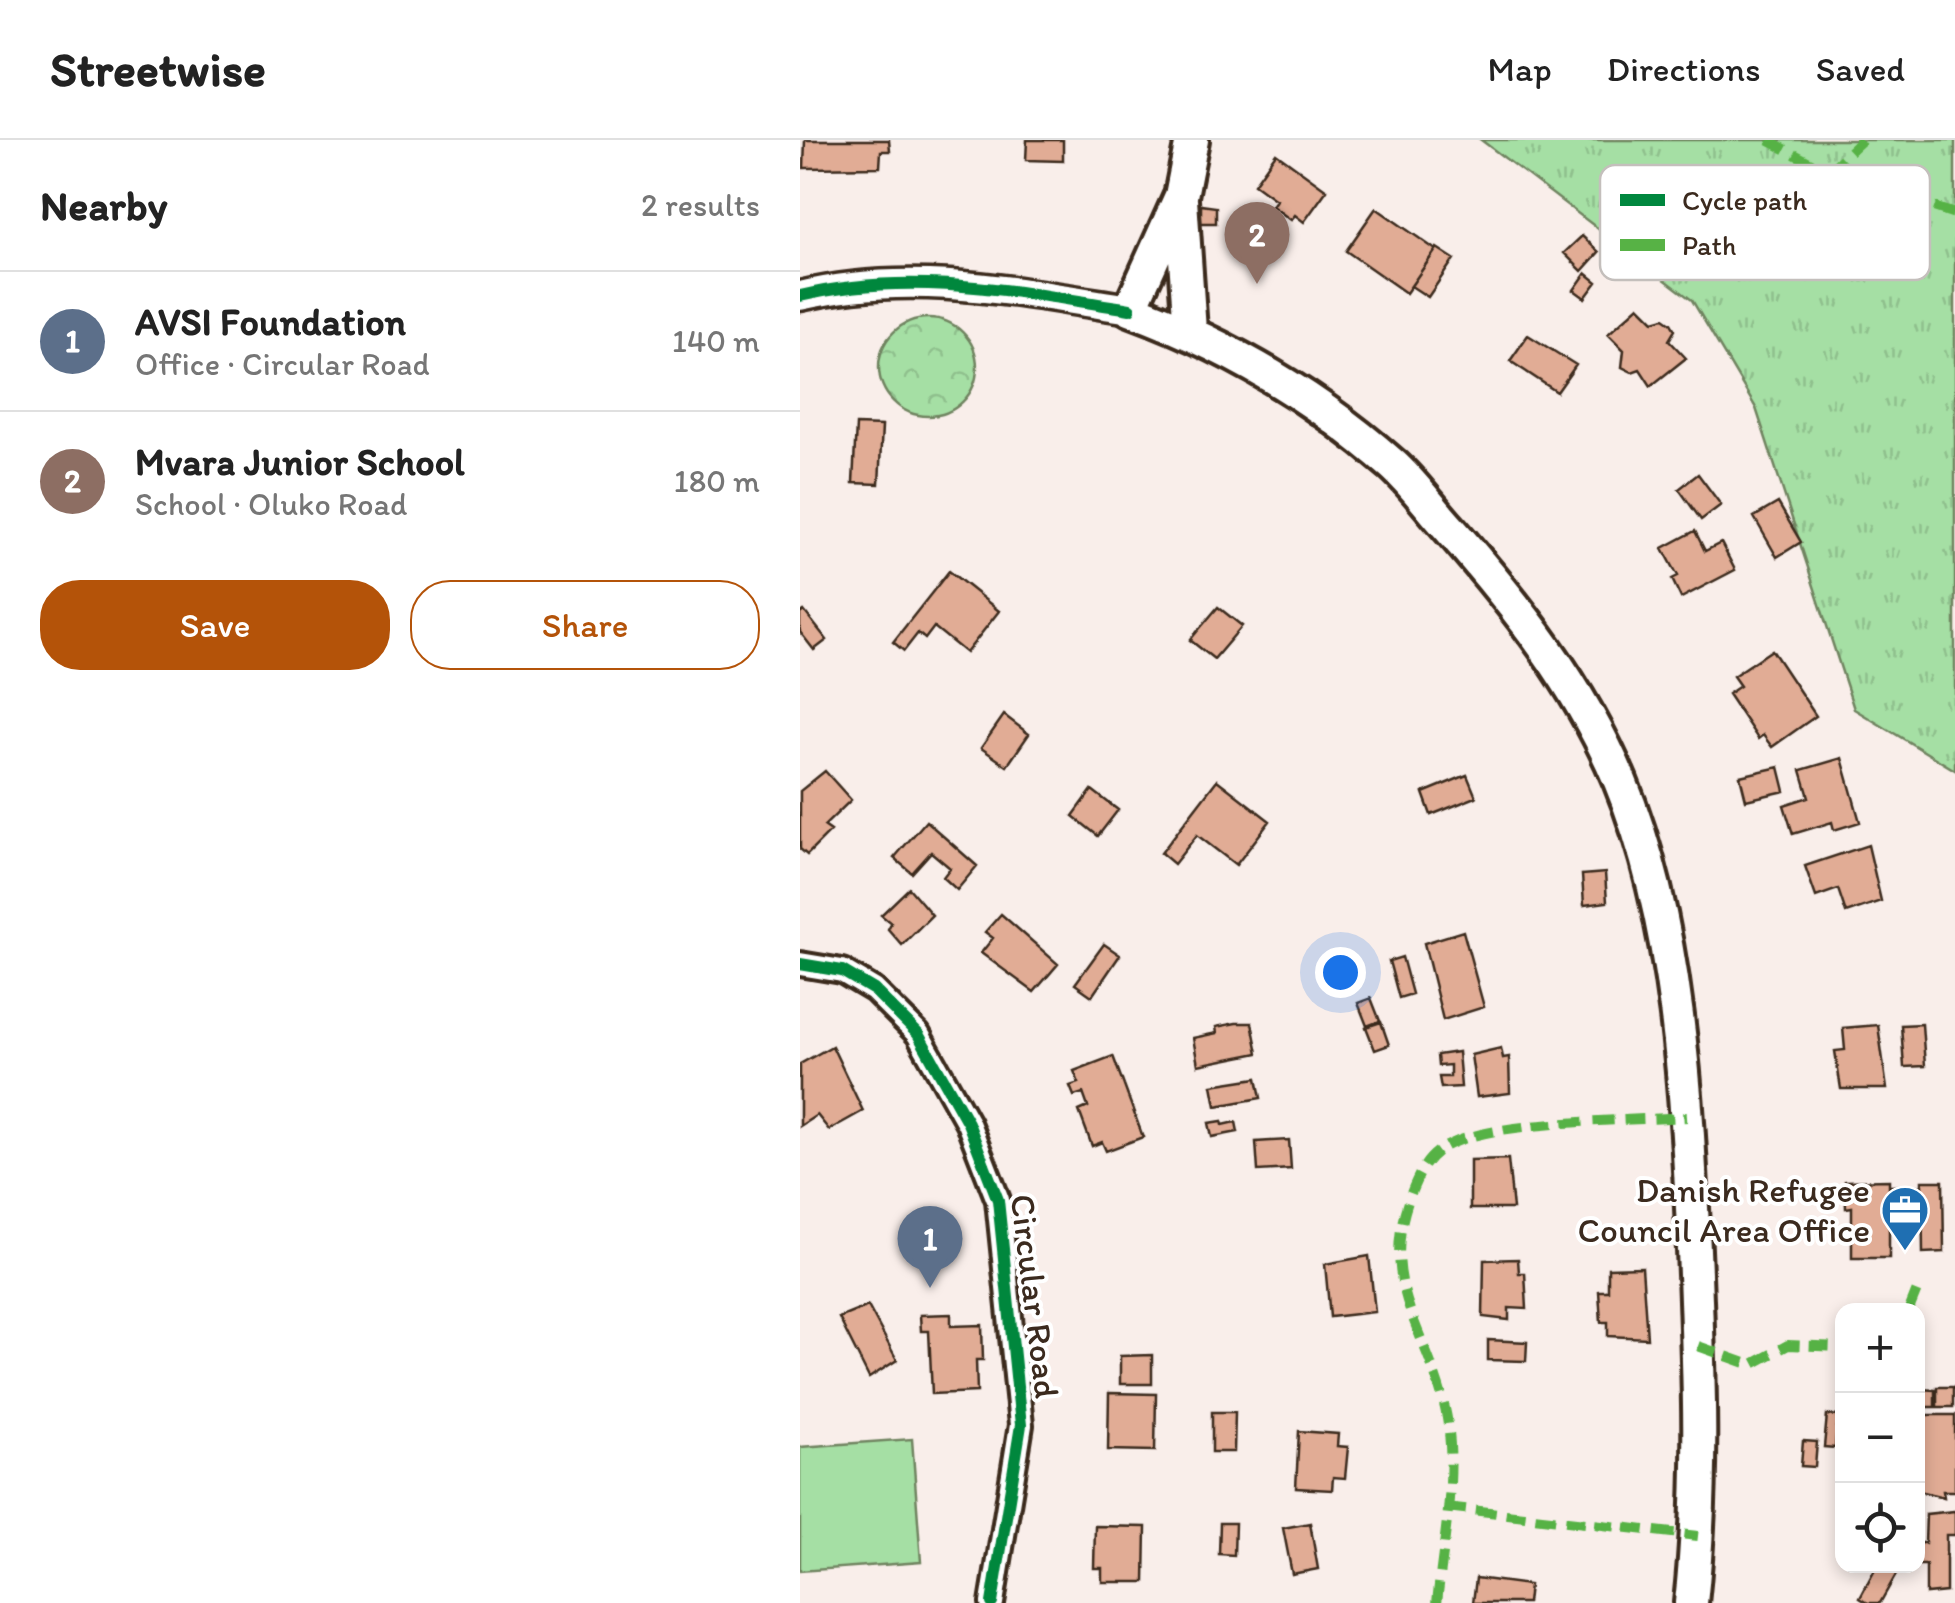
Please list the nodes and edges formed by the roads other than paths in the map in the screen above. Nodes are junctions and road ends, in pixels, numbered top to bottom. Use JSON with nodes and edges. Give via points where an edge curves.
{"nodes":[{"id":1,"x":1192,"y":140,"type":"edge"},
{"id":2,"x":1180,"y":196,"type":"junction"},
{"id":3,"x":800,"y":296,"type":"edge"},
{"id":4,"x":1130,"y":309,"type":"junction"},
{"id":5,"x":1190,"y":331,"type":"junction"},
{"id":6,"x":800,"y":964,"type":"edge"},
{"id":7,"x":992,"y":1603,"type":"edge"},
{"id":8,"x":1691,"y":1603,"type":"edge"}],
"edges":[{"from":1,"to":2,"type":"main road"},
{"from":2,"to":4,"type":"main road"},
{"from":2,"to":5,"type":"main road"},
{"from":3,"to":4,"type":"street","via":[[871,282],[966,283]]},
{"from":4,"to":5,"type":"main road"},
{"from":5,"to":8,"type":"main road","via":[[1279,380],[1393,466],[1541,639],[1621,784],[1673,993],[1688,1117],[1702,1456]]},
{"from":6,"to":7,"type":"street","name":"Circular Road","via":[[842,971],[874,990],[918,1034],[968,1123],[998,1200],[1021,1425]]}]}
